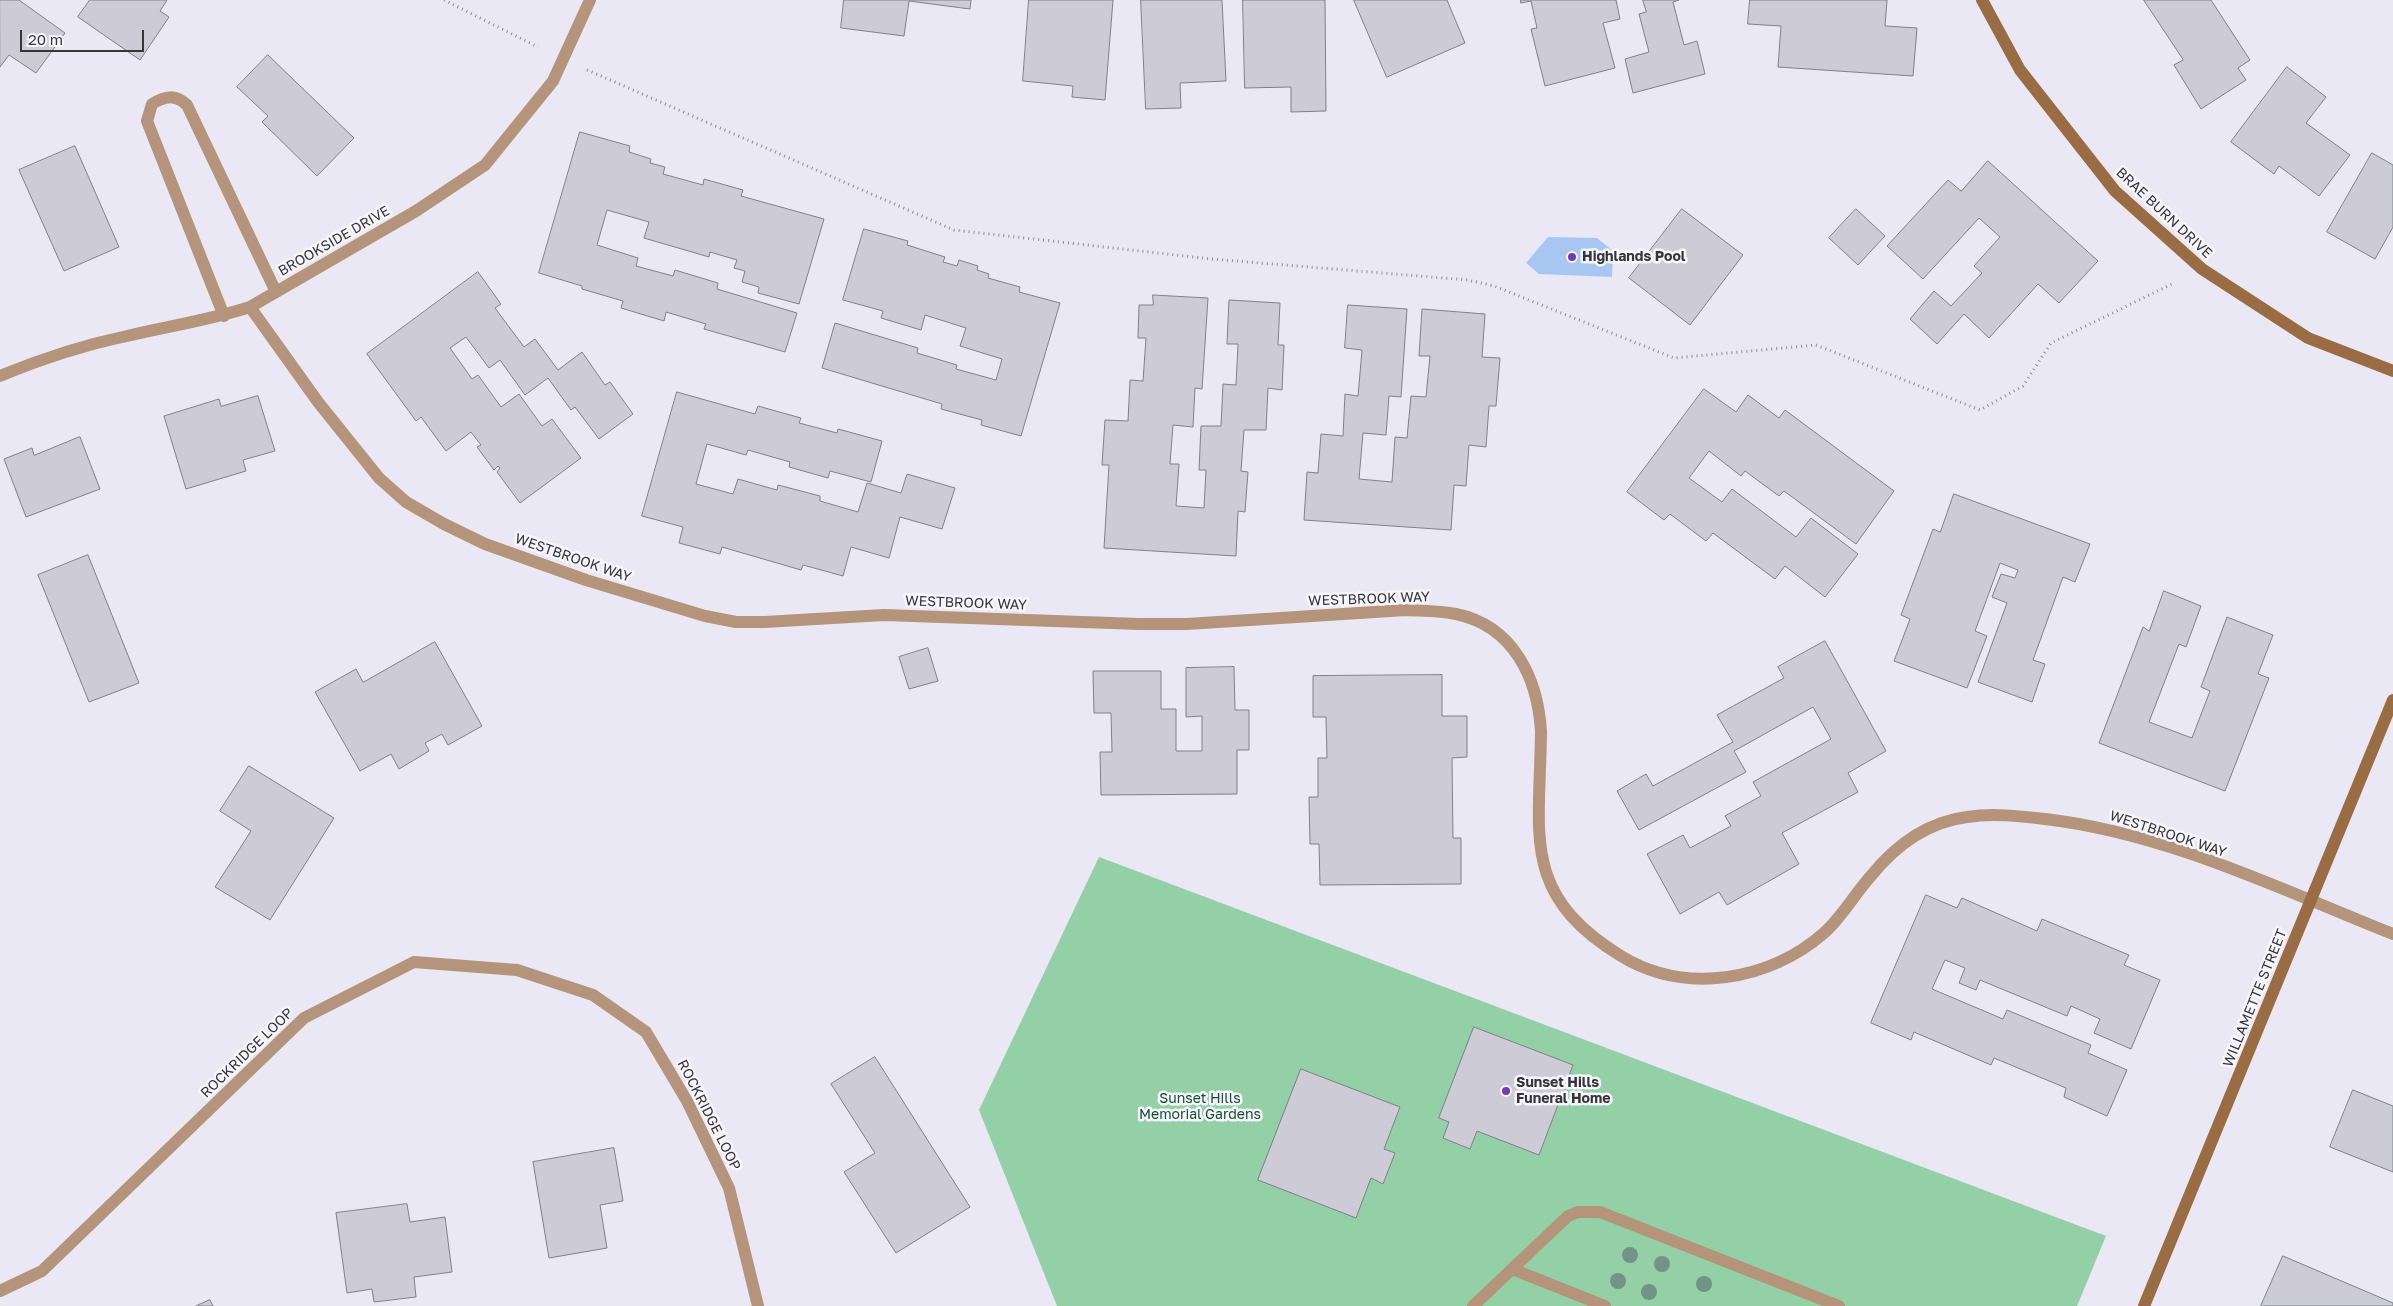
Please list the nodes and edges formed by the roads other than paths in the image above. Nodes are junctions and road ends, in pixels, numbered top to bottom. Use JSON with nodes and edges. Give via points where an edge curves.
{"nodes":[{"id":1,"x":590,"y":0,"type":"edge"},
{"id":2,"x":1982,"y":0,"type":"edge"},
{"id":3,"x":276,"y":292,"type":"junction"},
{"id":4,"x":250,"y":307,"type":"junction"},
{"id":5,"x":224,"y":316,"type":"junction"},
{"id":6,"x":2393,"y":371,"type":"edge"},
{"id":7,"x":0,"y":376,"type":"edge"},
{"id":8,"x":2393,"y":700,"type":"edge"},
{"id":9,"x":2311,"y":902,"type":"junction"},
{"id":10,"x":2393,"y":934,"type":"edge"},
{"id":11,"x":1512,"y":1269,"type":"junction"},
{"id":12,"x":0,"y":1291,"type":"edge"},
{"id":13,"x":758,"y":1306,"type":"edge"},
{"id":14,"x":1473,"y":1306,"type":"edge"},
{"id":15,"x":1605,"y":1306,"type":"edge"},
{"id":16,"x":1839,"y":1306,"type":"edge"},
{"id":17,"x":2144,"y":1306,"type":"edge"}],
"edges":[{"from":1,"to":3,"type":"street","name":"BROOKSIDE DRIVE","via":[[553,81],[485,165],[416,211]]},
{"from":2,"to":6,"type":"main road","name":"BRAE BURN DRIVE","via":[[2020,70],[2115,191],[2202,269],[2308,338]]},
{"from":3,"to":4,"type":"street","name":"BROOKSIDE DRIVE"},
{"from":3,"to":5,"type":"street","via":[[187,105],[172,97],[159,99],[152,104],[147,121]]},
{"from":4,"to":5,"type":"street","name":"BROOKSIDE DRIVE"},
{"from":4,"to":9,"type":"street","name":"WESTBROOK WAY","via":[[324,410],[379,478],[406,502],[485,544],[586,580],[705,616],[736,622],[884,615],[1187,624],[1406,610],[1457,614],[1477,621],[1505,639],[1521,659],[1535,688],[1541,732],[1540,853],[1546,877],[1560,903],[1581,928],[1633,963],[1664,974],[1700,980],[1729,977],[1761,969],[1791,954],[1823,933],[1896,849],[1917,833],[1942,822],[1968,816],[2070,821],[2126,833],[2186,852]]},
{"from":5,"to":7,"type":"street","name":"BROOKSIDE DRIVE","via":[[71,350]]},
{"from":8,"to":9,"type":"main road","name":"WILLAMETTE STREET"},
{"from":9,"to":10,"type":"street","name":"WESTBROOK WAY"},
{"from":9,"to":17,"type":"main road","name":"WILLAMETTE STREET"},
{"from":11,"to":14,"type":"street"},
{"from":11,"to":15,"type":"street"},
{"from":11,"to":16,"type":"street","via":[[1568,1216],[1590,1210]]},
{"from":12,"to":13,"type":"street","name":"ROCKRIDGE LOOP","via":[[42,1271],[304,1018],[414,962],[518,970],[593,995],[646,1032],[687,1101],[729,1188]]}]}
